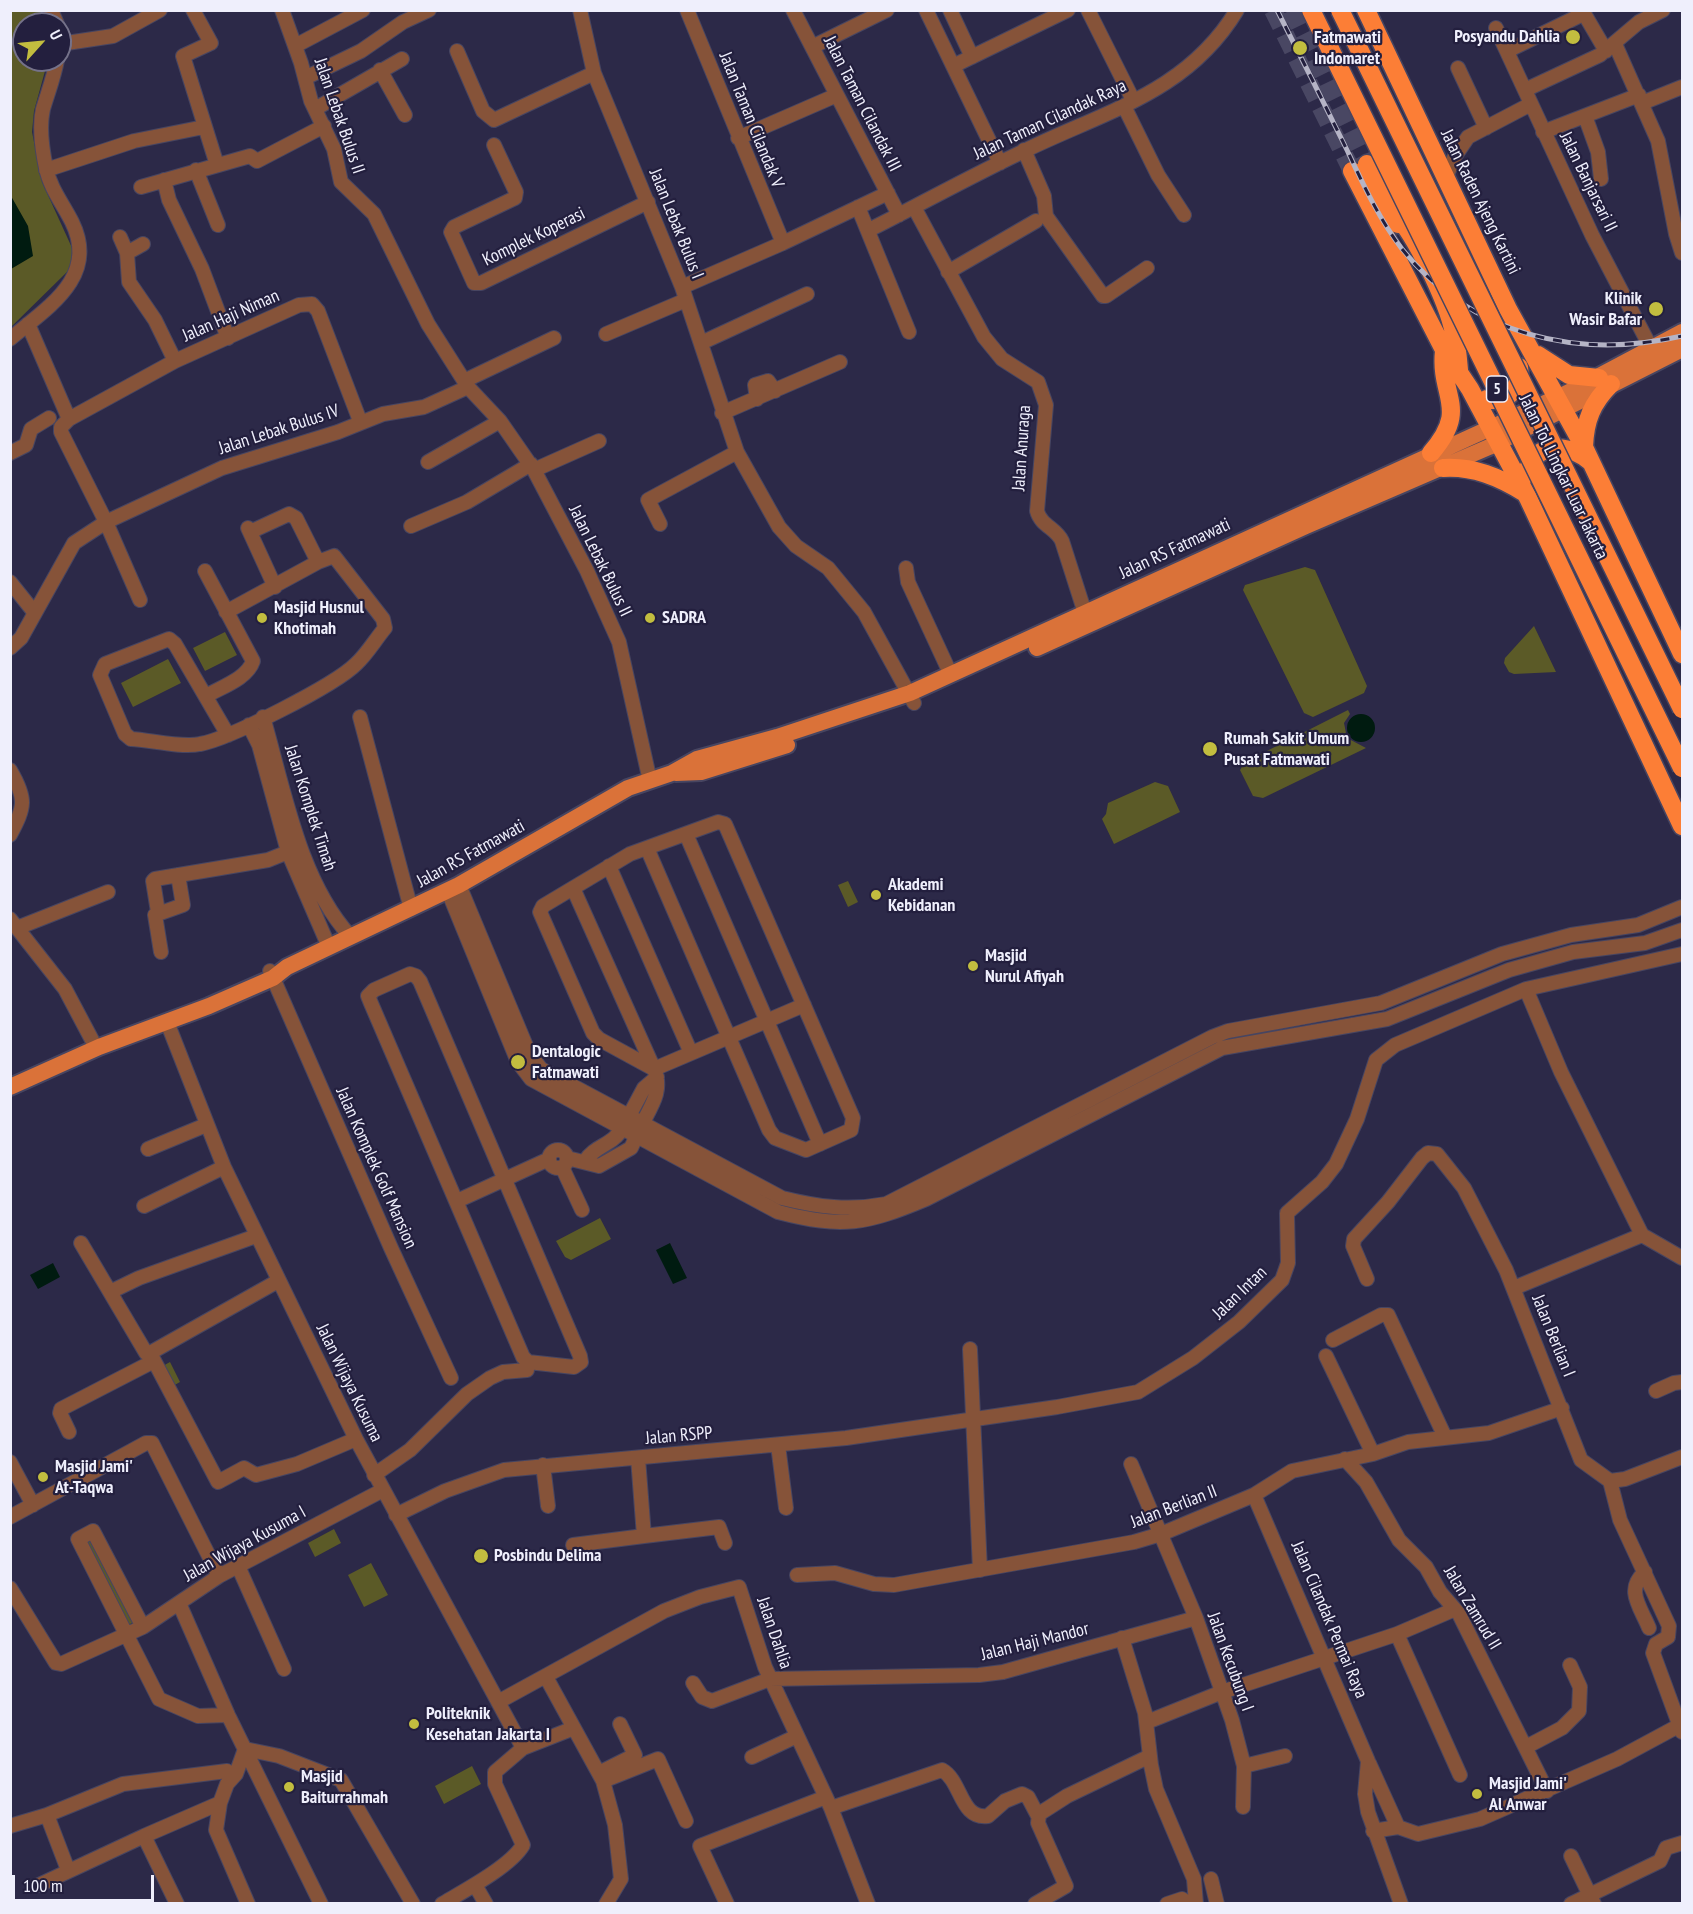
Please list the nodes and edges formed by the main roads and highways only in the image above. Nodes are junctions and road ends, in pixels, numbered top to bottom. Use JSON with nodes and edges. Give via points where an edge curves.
{"nodes":[{"id":1,"x":1311,"y":10,"type":"edge"},
{"id":2,"x":1340,"y":10,"type":"edge"},
{"id":3,"x":1354,"y":10,"type":"edge"},
{"id":4,"x":1366,"y":10,"type":"edge"},
{"id":5,"x":1442,"y":173,"type":"junction"},
{"id":6,"x":1455,"y":199,"type":"junction"},
{"id":7,"x":1390,"y":205,"type":"junction"},
{"id":8,"x":1413,"y":287,"type":"junction"},
{"id":9,"x":1683,"y":332,"type":"edge"},
{"id":10,"x":1526,"y":339,"type":"junction"},
{"id":11,"x":1683,"y":349,"type":"edge"},
{"id":12,"x":1444,"y":350,"type":"junction"},
{"id":13,"x":1605,"y":381,"type":"junction"},
{"id":14,"x":1465,"y":382,"type":"junction"},
{"id":15,"x":1560,"y":403,"type":"junction"},
{"id":16,"x":1495,"y":435,"type":"junction"},
{"id":17,"x":1431,"y":453,"type":"junction"},
{"id":18,"x":1587,"y":455,"type":"junction"},
{"id":19,"x":1443,"y":468,"type":"junction"},
{"id":20,"x":1526,"y":495,"type":"junction"},
{"id":21,"x":1203,"y":566,"type":"junction"},
{"id":22,"x":1677,"y":628,"type":"edge"},
{"id":23,"x":1683,"y":654,"type":"edge"},
{"id":24,"x":912,"y":698,"type":"junction"},
{"id":25,"x":1683,"y":709,"type":"edge"},
{"id":26,"x":1683,"y":768,"type":"edge"},
{"id":27,"x":1667,"y":793,"type":"junction"},
{"id":28,"x":1683,"y":810,"type":"edge"},
{"id":29,"x":1683,"y":826,"type":"edge"},
{"id":30,"x":277,"y":972,"type":"junction"},
{"id":31,"x":10,"y":1078,"type":"edge"},
{"id":32,"x":10,"y":1087,"type":"edge"}],
"edges":[{"from":1,"to":26,"type":"highway","name":"Jalan Tol Lingkar Luar Jakarta","number":"5","bridge":true},
{"from":2,"to":25,"type":"highway","name":"Jalan Tol Lingkar Luar Jakarta","number":"5","bridge":true},
{"from":3,"to":5,"type":"highway","via":[[1406,115]]},
{"from":4,"to":5,"type":"highway","name":"Jalan Raden Ajeng Kartini"},
{"from":5,"to":6,"type":"highway","name":"Jalan Raden Ajeng Kartini"},
{"from":6,"to":10,"type":"highway","name":"Jalan Raden Ajeng Kartini"},
{"from":6,"to":14,"type":"highway","via":[[1520,370],[1516,389],[1503,399],[1486,399]]},
{"from":7,"to":8,"type":"highway"},
{"from":7,"to":8,"type":"highway","via":[[1363,166]]},
{"from":7,"to":14,"type":"highway","via":[[1410,234],[1448,312]]},
{"from":8,"to":12,"type":"highway"},
{"from":9,"to":13,"type":"main road","name":"Jalan RS Fatmawati"},
{"from":10,"to":13,"type":"highway","via":[[1553,367],[1569,375]]},
{"from":10,"to":15,"type":"highway","name":"Jalan Raden Ajeng Kartini"},
{"from":11,"to":13,"type":"main road","name":"Jalan RS Fatmawati"},
{"from":12,"to":14,"type":"highway"},
{"from":12,"to":17,"type":"highway","via":[[1452,419],[1446,436]]},
{"from":13,"to":15,"type":"main road","name":"Jalan RS Fatmawati"},
{"from":13,"to":18,"type":"highway","via":[[1590,412]]},
{"from":14,"to":16,"type":"highway"},
{"from":15,"to":16,"type":"main road","name":"Jalan RS Fatmawati"},
{"from":15,"to":18,"type":"highway","name":"Jalan Raden Ajeng Kartini"},
{"from":16,"to":17,"type":"main road","name":"Jalan RS Fatmawati"},
{"from":16,"to":19,"type":"main road","name":"Jalan RS Fatmawati"},
{"from":16,"to":20,"type":"highway"},
{"from":17,"to":21,"type":"main road","name":"Jalan RS Fatmawati"},
{"from":18,"to":20,"type":"highway","via":[[1564,447],[1549,448],[1536,456],[1527,468]]},
{"from":18,"to":22,"type":"highway","name":"Jalan Raden Ajeng Kartini"},
{"from":19,"to":20,"type":"highway","via":[[1476,470],[1510,483]]},
{"from":19,"to":21,"type":"main road","name":"Jalan RS Fatmawati"},
{"from":20,"to":27,"type":"highway"},
{"from":21,"to":24,"type":"main road","name":"Jalan RS Fatmawati"},
{"from":21,"to":24,"type":"main road","name":"Jalan RS Fatmawati","via":[[1085,613],[951,675]]},
{"from":22,"to":23,"type":"highway","name":"Jalan Raden Ajeng Kartini"},
{"from":24,"to":30,"type":"main road","name":"Jalan RS Fatmawati","via":[[754,750],[697,759],[672,774],[612,796],[454,888]]},
{"from":27,"to":28,"type":"highway"},
{"from":27,"to":29,"type":"highway"},
{"from":30,"to":31,"type":"main road","name":"Jalan RS Fatmawati","via":[[92,1040]]},
{"from":30,"to":32,"type":"main road","name":"Jalan RS Fatmawati"}]}
